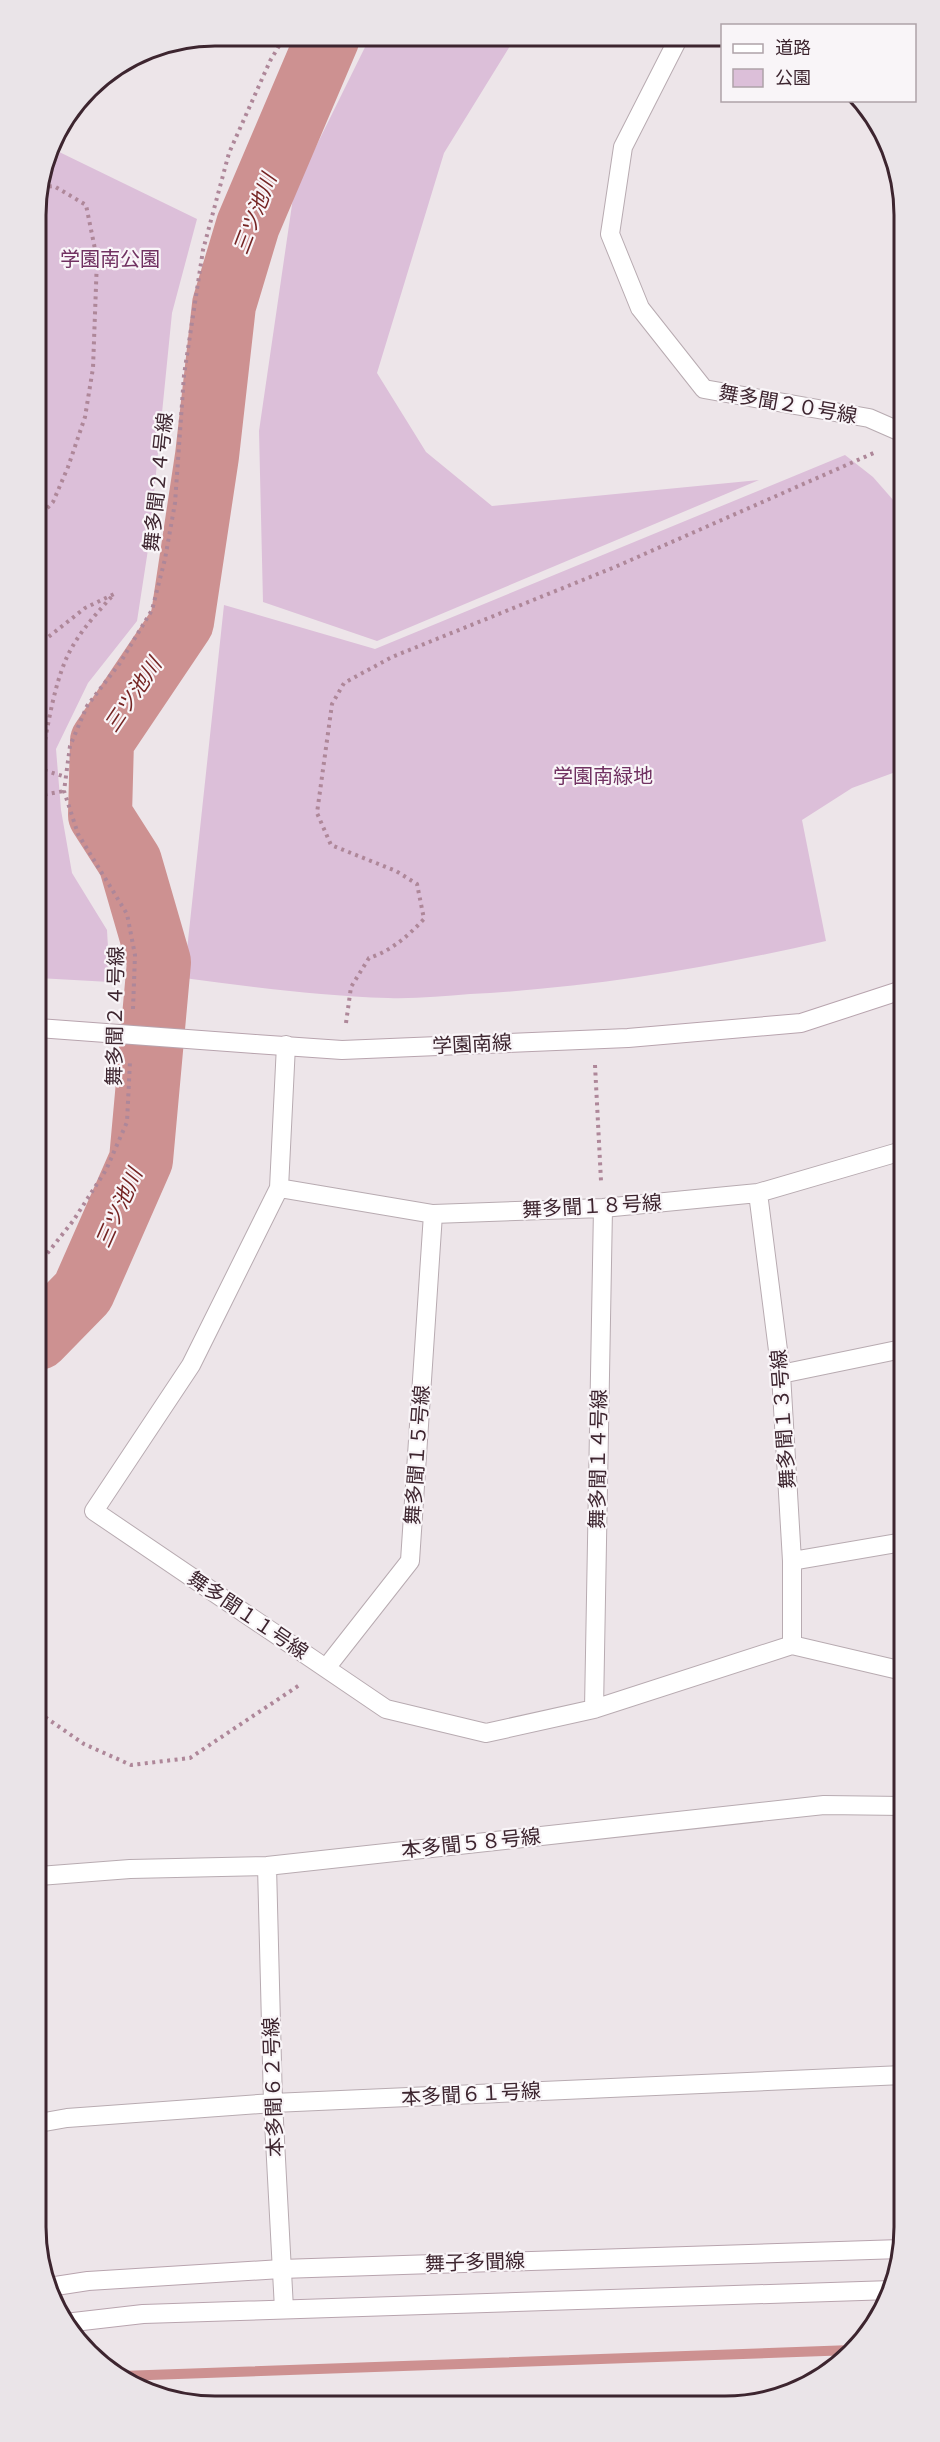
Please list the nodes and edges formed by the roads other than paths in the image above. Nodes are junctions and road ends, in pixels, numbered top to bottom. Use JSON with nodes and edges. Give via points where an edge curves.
{"nodes":[{"id":1,"x":674,"y":46,"type":"edge"},
{"id":2,"x":894,"y":429,"type":"edge"},
{"id":3,"x":894,"y":993,"type":"edge"},
{"id":4,"x":47,"y":1029,"type":"edge"},
{"id":5,"x":286,"y":1045,"type":"junction"},
{"id":6,"x":894,"y":1153,"type":"edge"},
{"id":7,"x":279,"y":1188,"type":"junction"},
{"id":8,"x":758,"y":1193,"type":"junction"},
{"id":9,"x":603,"y":1208,"type":"junction"},
{"id":10,"x":433,"y":1214,"type":"junction"},
{"id":11,"x":893,"y":1351,"type":"edge"},
{"id":12,"x":781,"y":1374,"type":"junction"},
{"id":13,"x":893,"y":1544,"type":"edge"},
{"id":14,"x":792,"y":1561,"type":"junction"},
{"id":15,"x":792,"y":1646,"type":"junction"},
{"id":16,"x":326,"y":1668,"type":"junction"},
{"id":17,"x":893,"y":1669,"type":"edge"},
{"id":18,"x":594,"y":1709,"type":"junction"},
{"id":19,"x":893,"y":1806,"type":"edge"},
{"id":20,"x":267,"y":1866,"type":"junction"},
{"id":21,"x":46,"y":1875,"type":"edge"},
{"id":22,"x":893,"y":2075,"type":"edge"},
{"id":23,"x":273,"y":2103,"type":"junction"},
{"id":24,"x":46,"y":2122,"type":"edge"},
{"id":25,"x":891,"y":2249,"type":"edge"},
{"id":26,"x":281,"y":2269,"type":"junction"},
{"id":27,"x":57,"y":2286,"type":"edge"},
{"id":28,"x":881,"y":2290,"type":"edge"},
{"id":29,"x":284,"y":2309,"type":"junction"},
{"id":30,"x":77,"y":2322,"type":"edge"}],
"edges":[{"from":1,"to":2,"type":"street","name":"舞多聞２０号線","via":[[623,147],[610,234],[640,308],[704,389],[869,418]]},
{"from":3,"to":5,"type":"street","name":"学園南線","via":[[801,1023],[594,1039],[342,1050]]},
{"from":4,"to":5,"type":"street","name":"学園南線","bridge":true},
{"from":5,"to":7,"type":"street","name":"舞多聞１１号線"},
{"from":6,"to":8,"type":"street","name":"舞多聞１８号線"},
{"from":7,"to":10,"type":"street","name":"舞多聞１８号線"},
{"from":7,"to":16,"type":"street","name":"舞多聞１１号線","via":[[191,1365],[94,1511]]},
{"from":8,"to":9,"type":"street","name":"舞多聞１８号線"},
{"from":8,"to":12,"type":"street","name":"舞多聞１３号線"},
{"from":9,"to":10,"type":"street","name":"舞多聞１８号線"},
{"from":9,"to":18,"type":"street","name":"舞多聞１４号線"},
{"from":10,"to":16,"type":"street","name":"舞多聞１５号線","via":[[410,1561]]},
{"from":11,"to":12,"type":"street"},
{"from":12,"to":14,"type":"street","name":"舞多聞１３号線"},
{"from":13,"to":14,"type":"street"},
{"from":14,"to":15,"type":"street","name":"舞多聞１３号線"},
{"from":15,"to":17,"type":"street"},
{"from":15,"to":18,"type":"street","name":"舞多聞１１号線"},
{"from":16,"to":18,"type":"street","name":"舞多聞１１号線","via":[[386,1709],[486,1733]]},
{"from":19,"to":20,"type":"street","name":"本多聞５８号線","via":[[824,1805]]},
{"from":20,"to":21,"type":"street","name":"本多聞５８号線"},
{"from":20,"to":23,"type":"street","name":"本多聞６２号線"},
{"from":22,"to":23,"type":"street","name":"本多聞６１号線"},
{"from":23,"to":24,"type":"street","name":"本多聞６１号線"},
{"from":23,"to":26,"type":"street","name":"本多聞６２号線"},
{"from":25,"to":26,"type":"street","name":"舞子多聞線"},
{"from":26,"to":27,"type":"street","name":"舞子多聞線"},
{"from":26,"to":29,"type":"street","name":"本多聞６２号線"},
{"from":28,"to":29,"type":"street","name":"舞子多聞線"},
{"from":29,"to":30,"type":"street","name":"舞子多聞線","via":[[143,2314]]}]}
